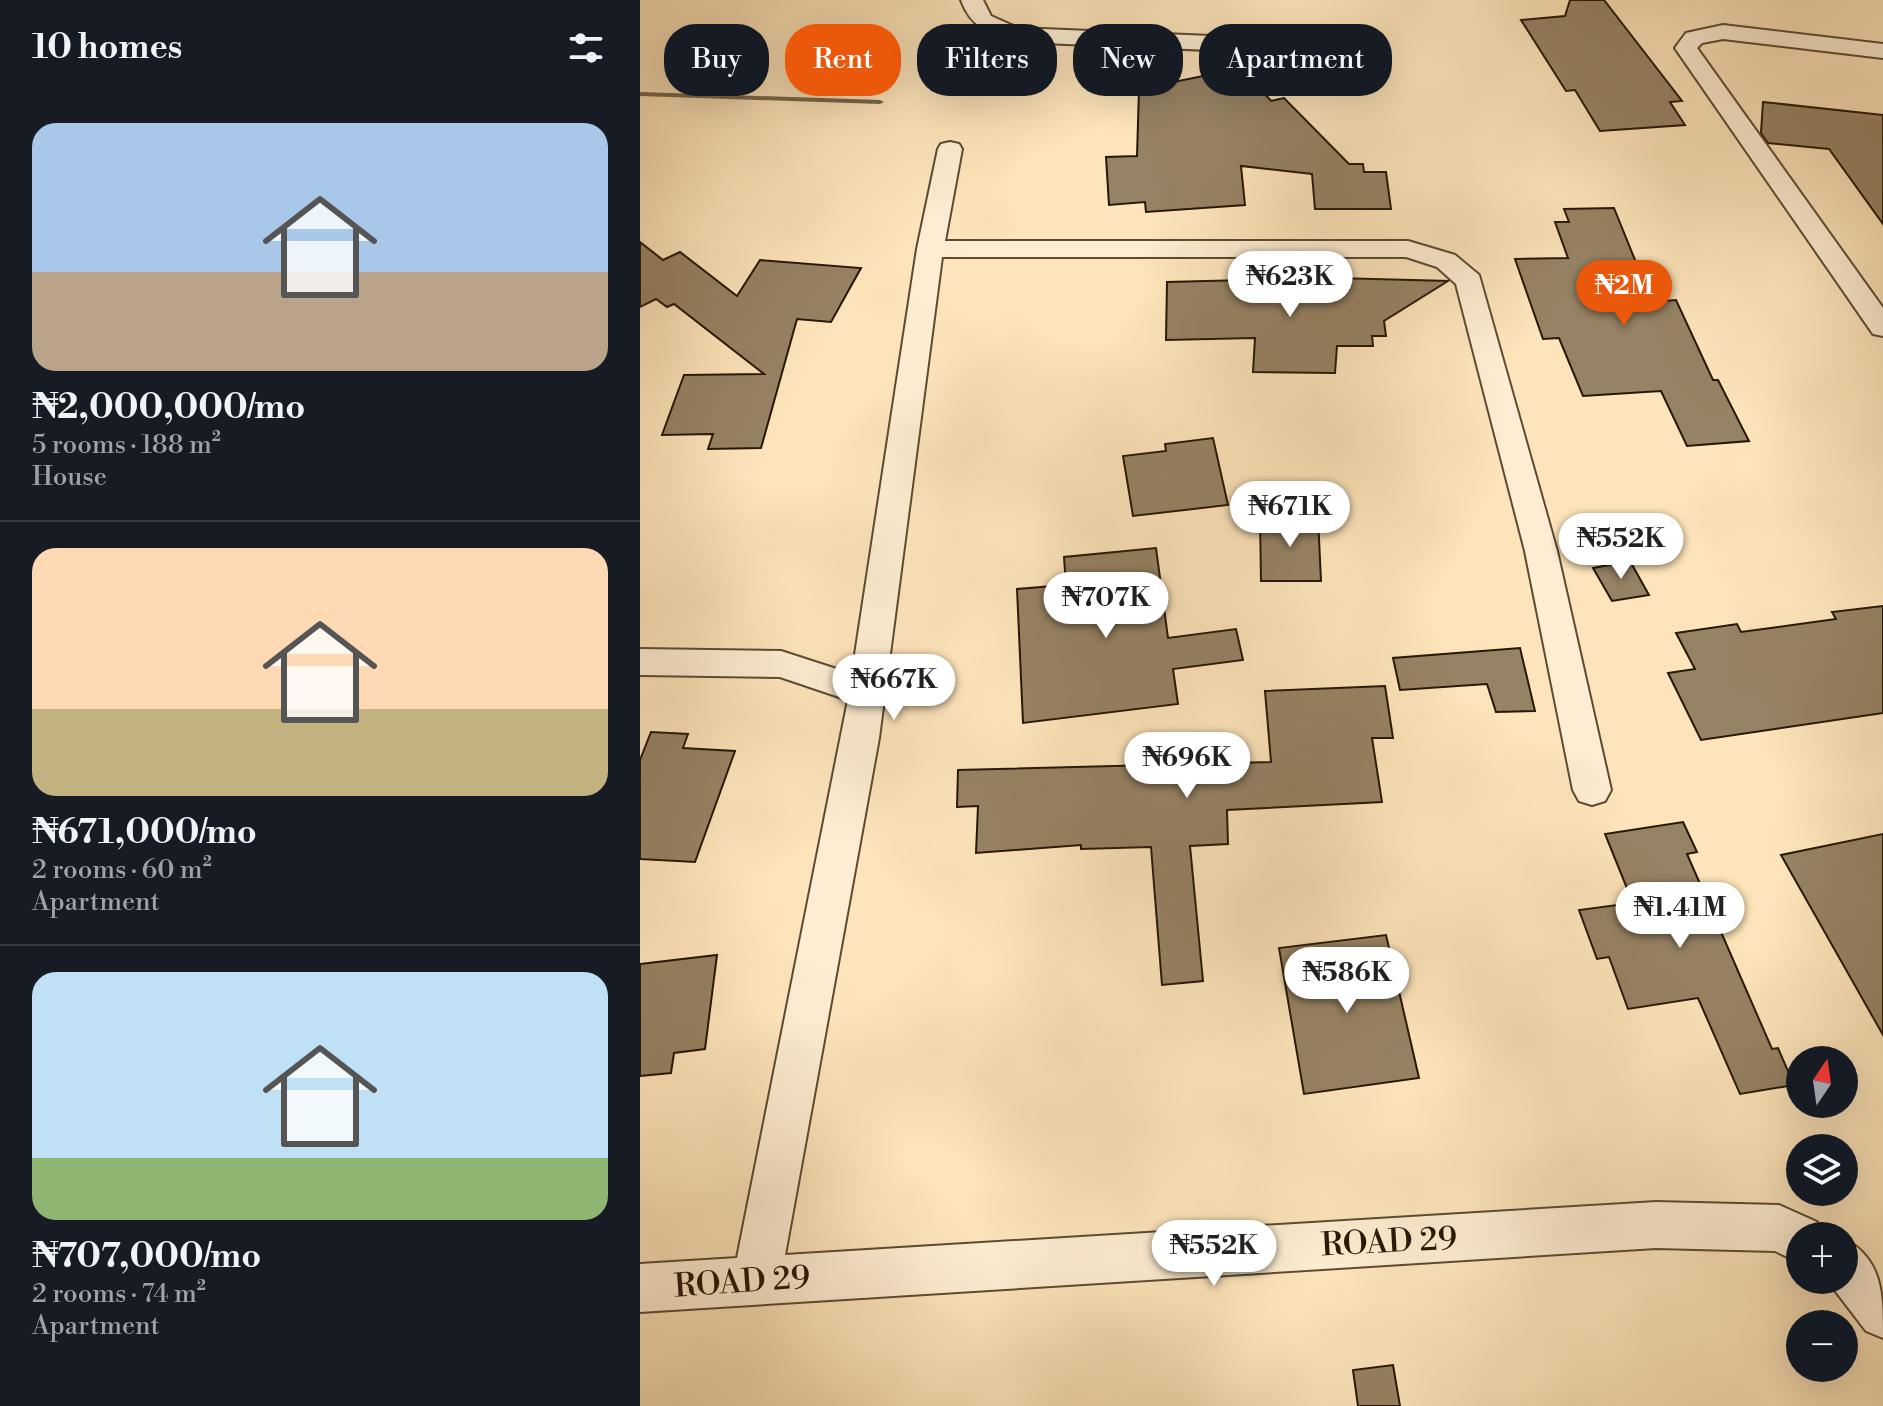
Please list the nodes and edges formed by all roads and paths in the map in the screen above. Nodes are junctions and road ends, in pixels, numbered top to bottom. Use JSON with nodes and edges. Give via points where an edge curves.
{"nodes":[{"id":1,"x":972,"y":0,"type":"edge"},
{"id":2,"x":1199,"y":43,"type":"edge"},
{"id":3,"x":1883,"y":51,"type":"edge"},
{"id":4,"x":950,"y":149,"type":"dead end"},
{"id":5,"x":930,"y":249,"type":"junction"},
{"id":6,"x":1883,"y":328,"type":"edge"},
{"id":7,"x":640,"y":662,"type":"edge"},
{"id":8,"x":868,"y":693,"type":"junction"},
{"id":9,"x":1592,"y":790,"type":"dead end"},
{"id":10,"x":1786,"y":1232,"type":"edge"},
{"id":11,"x":757,"y":1279,"type":"junction"},
{"id":12,"x":1858,"y":1281,"type":"edge"},
{"id":13,"x":640,"y":1288,"type":"edge"},
{"id":14,"x":1883,"y":1314,"type":"edge"}],
"edges":[{"from":1,"to":2,"type":"street","via":[[987,26],[1018,35]]},
{"from":3,"to":6,"type":"street","via":[[1723,32],[1694,38],[1686,48]]},
{"from":4,"to":5,"type":"street"},
{"from":5,"to":8,"type":"street"},
{"from":5,"to":9,"type":"street","via":[[1408,249],[1446,261],[1469,281],[1541,551]]},
{"from":7,"to":8,"type":"street","via":[[781,664]]},
{"from":8,"to":11,"type":"street"},
{"from":10,"to":11,"type":"street","name":"ROAD 29","via":[[1656,1225]]},
{"from":11,"to":13,"type":"street","name":"ROAD 29"},
{"from":12,"to":14,"type":"street"}]}
